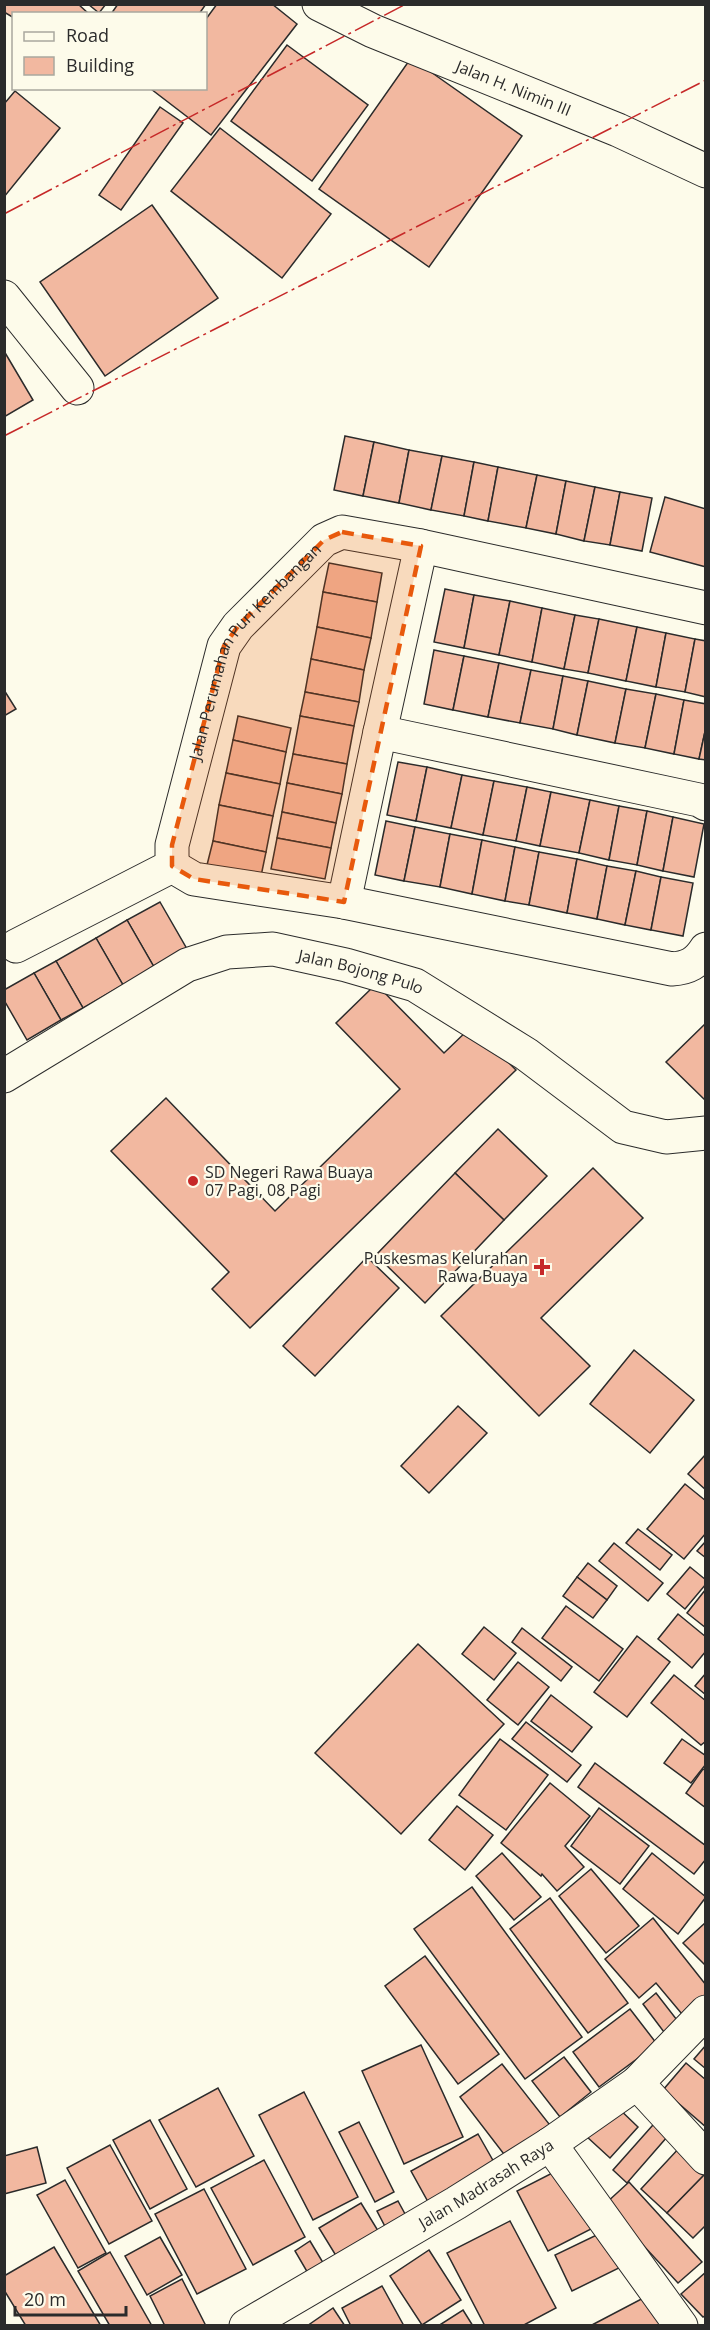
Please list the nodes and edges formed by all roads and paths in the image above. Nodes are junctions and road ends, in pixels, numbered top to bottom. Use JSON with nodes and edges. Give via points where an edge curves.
{"nodes":[{"id":1,"x":319,"y":4,"type":"edge"},
{"id":2,"x":705,"y":171,"type":"edge"},
{"id":3,"x":4,"y":297,"type":"edge"},
{"id":4,"x":77,"y":388,"type":"dead end"},
{"id":5,"x":421,"y":546,"type":"junction"},
{"id":6,"x":705,"y":608,"type":"edge"},
{"id":7,"x":380,"y":732,"type":"junction"},
{"id":8,"x":705,"y":804,"type":"edge"},
{"id":9,"x":172,"y":866,"type":"junction"},
{"id":10,"x":344,"y":902,"type":"junction"},
{"id":11,"x":16,"y":946,"type":"dead end"},
{"id":12,"x":705,"y":949,"type":"edge"},
{"id":13,"x":4,"y":1076,"type":"edge"},
{"id":14,"x":705,"y":1133,"type":"edge"},
{"id":15,"x":705,"y":2012,"type":"edge"},
{"id":16,"x":637,"y":2083,"type":"junction"},
{"id":17,"x":549,"y":2144,"type":"junction"},
{"id":18,"x":705,"y":2158,"type":"edge"},
{"id":19,"x":246,"y":2325,"type":"edge"},
{"id":20,"x":681,"y":2325,"type":"edge"}],
"edges":[{"from":1,"to":2,"type":"street","name":"Jalan H. Nimin III","via":[[373,31],[618,130]]},
{"from":3,"to":4,"type":"street"},
{"from":5,"to":6,"type":"street","name":"Jalan Perumahan Puri Kembangan"},
{"from":5,"to":7,"type":"street"},
{"from":5,"to":9,"type":"street","name":"Jalan Perumahan Puri Kembangan","via":[[342,532],[324,540],[238,626],[224,646],[172,845]]},
{"from":7,"to":8,"type":"street"},
{"from":7,"to":10,"type":"street"},
{"from":9,"to":10,"type":"street","via":[[194,879]]},
{"from":9,"to":11,"type":"street"},
{"from":10,"to":12,"type":"street","via":[[672,969],[687,968]]},
{"from":13,"to":14,"type":"street","name":"Jalan Bojong Pulo","via":[[188,965],[227,952],[273,949],[415,985],[526,1054],[624,1127],[666,1137]]},
{"from":15,"to":16,"type":"street","name":"Jalan Madrasah Raya"},
{"from":16,"to":17,"type":"street","name":"Jalan Madrasah Raya"},
{"from":16,"to":18,"type":"street"},
{"from":17,"to":19,"type":"street","name":"Jalan Madrasah Raya"},
{"from":17,"to":20,"type":"street"}]}
